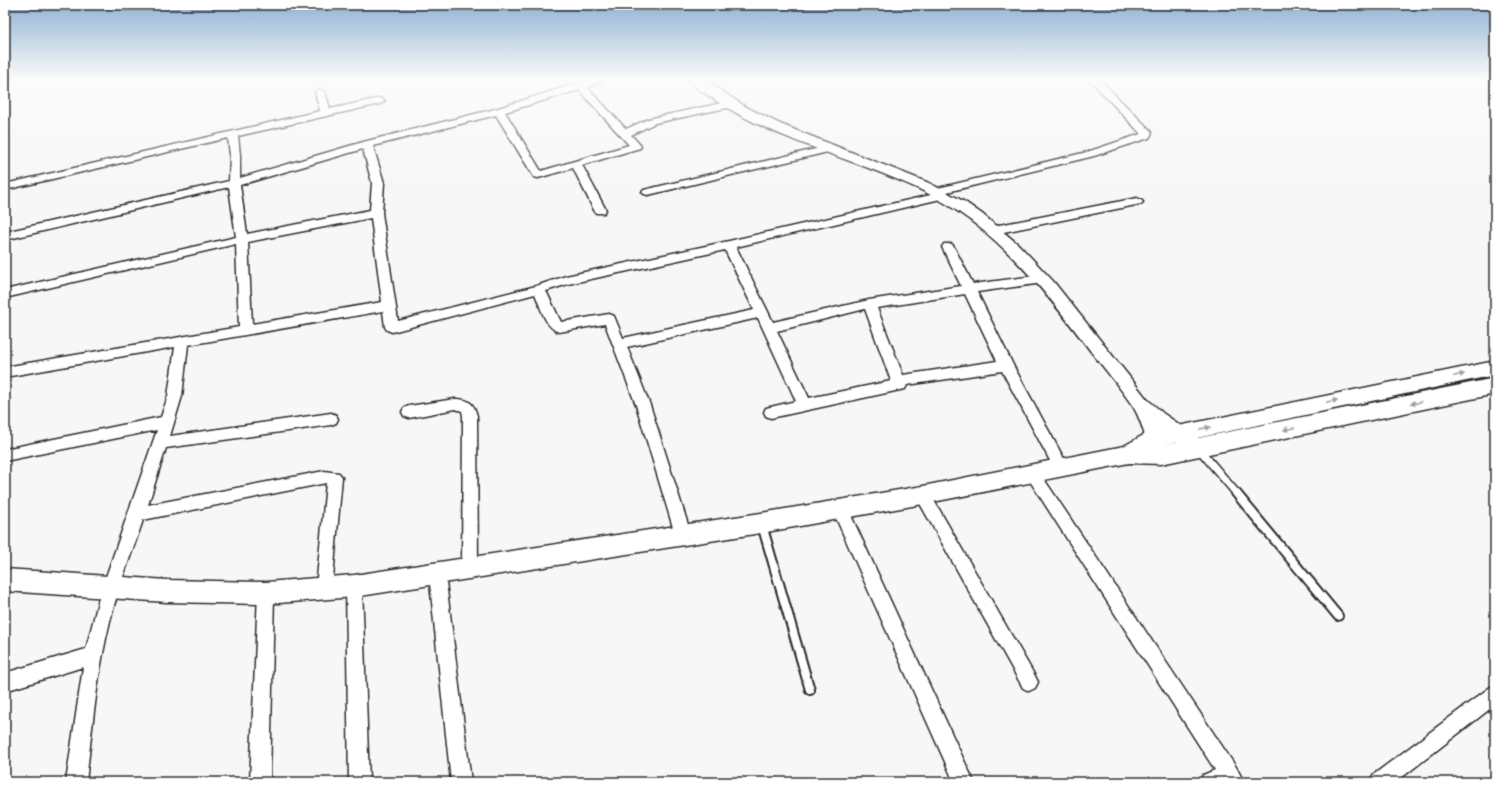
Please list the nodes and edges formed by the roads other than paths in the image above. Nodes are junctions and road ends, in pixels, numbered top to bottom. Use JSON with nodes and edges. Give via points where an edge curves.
{"nodes":[{"id":1,"x":314,"y":116,"type":"edge"},
{"id":2,"x":480,"y":116,"type":"edge"},
{"id":3,"x":502,"y":116,"type":"edge"},
{"id":4,"x":608,"y":116,"type":"edge"},
{"id":5,"x":677,"y":116,"type":"edge"},
{"id":6,"x":752,"y":116,"type":"edge"},
{"id":7,"x":1132,"y":116,"type":"edge"},
{"id":8,"x":233,"y":134,"type":"junction"},
{"id":9,"x":625,"y":134,"type":"junction"},
{"id":10,"x":367,"y":144,"type":"junction"},
{"id":11,"x":828,"y":149,"type":"junction"},
{"id":12,"x":576,"y":164,"type":"junction"},
{"id":13,"x":234,"y":183,"type":"junction"},
{"id":14,"x":5,"y":187,"type":"edge"},
{"id":15,"x":648,"y":192,"type":"dead end"},
{"id":16,"x":942,"y":194,"type":"junction"},
{"id":17,"x":1137,"y":202,"type":"dead end"},
{"id":18,"x":600,"y":210,"type":"dead end"},
{"id":19,"x":376,"y":213,"type":"junction"},
{"id":20,"x":994,"y":230,"type":"junction"},
{"id":21,"x":5,"y":236,"type":"edge"},
{"id":22,"x":242,"y":239,"type":"junction"},
{"id":23,"x":729,"y":245,"type":"junction"},
{"id":24,"x":948,"y":247,"type":"dead end"},
{"id":25,"x":1043,"y":279,"type":"junction"},
{"id":26,"x":538,"y":289,"type":"junction"},
{"id":27,"x":969,"y":289,"type":"junction"},
{"id":28,"x":5,"y":294,"type":"edge"},
{"id":29,"x":390,"y":305,"type":"junction"},
{"id":30,"x":870,"y":305,"type":"junction"},
{"id":31,"x":762,"y":313,"type":"junction"},
{"id":32,"x":769,"y":328,"type":"junction"},
{"id":33,"x":246,"y":330,"type":"junction"},
{"id":34,"x":182,"y":341,"type":"junction"},
{"id":35,"x":620,"y":344,"type":"junction"},
{"id":36,"x":1006,"y":366,"type":"junction"},
{"id":37,"x":1495,"y":368,"type":"edge"},
{"id":38,"x":5,"y":372,"type":"edge"},
{"id":39,"x":898,"y":381,"type":"junction"},
{"id":40,"x":1495,"y":386,"type":"edge"},
{"id":41,"x":805,"y":404,"type":"junction"},
{"id":42,"x":1142,"y":405,"type":"junction"},
{"id":43,"x":408,"y":412,"type":"dead end"},
{"id":44,"x":771,"y":412,"type":"dead end"},
{"id":45,"x":331,"y":419,"type":"dead end"},
{"id":46,"x":167,"y":422,"type":"junction"},
{"id":47,"x":1180,"y":434,"type":"junction"},
{"id":48,"x":161,"y":443,"type":"junction"},
{"id":49,"x":1158,"y":447,"type":"junction"},
{"id":50,"x":1199,"y":448,"type":"junction"},
{"id":51,"x":5,"y":455,"type":"edge"},
{"id":52,"x":1061,"y":468,"type":"junction"},
{"id":53,"x":1033,"y":474,"type":"junction"},
{"id":54,"x":923,"y":495,"type":"junction"},
{"id":55,"x":840,"y":509,"type":"junction"},
{"id":56,"x":137,"y":514,"type":"junction"},
{"id":57,"x":761,"y":523,"type":"junction"},
{"id":58,"x":683,"y":534,"type":"junction"},
{"id":59,"x":470,"y":568,"type":"junction"},
{"id":60,"x":437,"y":574,"type":"junction"},
{"id":61,"x":5,"y":580,"type":"edge"},
{"id":62,"x":354,"y":586,"type":"junction"},
{"id":63,"x":110,"y":588,"type":"junction"},
{"id":64,"x":324,"y":589,"type":"junction"},
{"id":65,"x":266,"y":592,"type":"junction"},
{"id":66,"x":1338,"y":616,"type":"dead end"},
{"id":67,"x":94,"y":654,"type":"junction"},
{"id":68,"x":5,"y":682,"type":"edge"},
{"id":69,"x":1029,"y":682,"type":"dead end"},
{"id":70,"x":810,"y":690,"type":"dead end"},
{"id":71,"x":1495,"y":694,"type":"edge"},
{"id":72,"x":1232,"y":778,"type":"edge"},
{"id":73,"x":76,"y":782,"type":"edge"},
{"id":74,"x":260,"y":782,"type":"edge"},
{"id":75,"x":359,"y":782,"type":"edge"},
{"id":76,"x":461,"y":782,"type":"edge"},
{"id":77,"x":964,"y":782,"type":"edge"},
{"id":78,"x":1210,"y":782,"type":"edge"},
{"id":79,"x":1380,"y":782,"type":"edge"}],
"edges":[{"from":1,"to":8,"type":"street"},
{"from":2,"to":10,"type":"street"},
{"from":3,"to":12,"type":"street","via":[[538,175]]},
{"from":4,"to":9,"type":"street"},
{"from":5,"to":9,"type":"street","via":[[652,121]]},
{"from":6,"to":11,"type":"street"},
{"from":7,"to":16,"type":"street","via":[[1147,132],[1145,136],[1090,154]]},
{"from":8,"to":13,"type":"street"},
{"from":8,"to":14,"type":"street"},
{"from":9,"to":12,"type":"street","via":[[636,146]]},
{"from":10,"to":13,"type":"street"},
{"from":10,"to":19,"type":"street","via":[[378,183]]},
{"from":11,"to":15,"type":"street"},
{"from":11,"to":16,"type":"street","via":[[903,176]]},
{"from":12,"to":18,"type":"street"},
{"from":13,"to":21,"type":"street"},
{"from":13,"to":22,"type":"street"},
{"from":16,"to":20,"type":"street"},
{"from":16,"to":23,"type":"street"},
{"from":17,"to":20,"type":"street"},
{"from":19,"to":22,"type":"street"},
{"from":19,"to":29,"type":"street"},
{"from":20,"to":25,"type":"street"},
{"from":22,"to":28,"type":"street"},
{"from":22,"to":33,"type":"street"},
{"from":23,"to":26,"type":"street","via":[[566,280]]},
{"from":23,"to":31,"type":"street"},
{"from":24,"to":27,"type":"street"},
{"from":25,"to":27,"type":"street"},
{"from":25,"to":42,"type":"street"},
{"from":26,"to":29,"type":"street","via":[[394,327],[391,325]]},
{"from":26,"to":35,"type":"street","via":[[555,324],[559,327],[609,318]]},
{"from":27,"to":30,"type":"street"},
{"from":27,"to":36,"type":"street"},
{"from":29,"to":33,"type":"street"},
{"from":30,"to":32,"type":"street"},
{"from":30,"to":39,"type":"street"},
{"from":31,"to":32,"type":"street"},
{"from":31,"to":35,"type":"street"},
{"from":32,"to":41,"type":"street"},
{"from":33,"to":34,"type":"street"},
{"from":34,"to":38,"type":"street"},
{"from":34,"to":46,"type":"street","via":[[175,396]]},
{"from":35,"to":58,"type":"street","via":[[643,405]]},
{"from":36,"to":39,"type":"street"},
{"from":36,"to":52,"type":"street"},
{"from":47,"to":37,"type":"main road","one_way":true},
{"from":39,"to":41,"type":"street","via":[[900,385]]},
{"from":40,"to":50,"type":"main road","one_way":true},
{"from":41,"to":44,"type":"street"},
{"from":42,"to":47,"type":"street"},
{"from":42,"to":49,"type":"street"},
{"from":43,"to":59,"type":"street","via":[[455,404],[463,404],[468,408]]},
{"from":45,"to":48,"type":"street"},
{"from":46,"to":48,"type":"street"},
{"from":46,"to":51,"type":"street"},
{"from":47,"to":49,"type":"main road"},
{"from":47,"to":50,"type":"street"},
{"from":48,"to":56,"type":"street"},
{"from":49,"to":50,"type":"main road"},
{"from":49,"to":52,"type":"main road"},
{"from":50,"to":66,"type":"lane"},
{"from":52,"to":53,"type":"main road"},
{"from":53,"to":54,"type":"main road"},
{"from":53,"to":72,"type":"street"},
{"from":54,"to":55,"type":"main road"},
{"from":54,"to":69,"type":"street"},
{"from":55,"to":57,"type":"main road"},
{"from":55,"to":77,"type":"street"},
{"from":56,"to":63,"type":"street"},
{"from":56,"to":64,"type":"street","via":[[334,477]]},
{"from":57,"to":58,"type":"main road"},
{"from":57,"to":70,"type":"lane"},
{"from":58,"to":59,"type":"main road"},
{"from":59,"to":60,"type":"main road"},
{"from":60,"to":62,"type":"main road"},
{"from":60,"to":76,"type":"street"},
{"from":61,"to":63,"type":"main road"},
{"from":62,"to":64,"type":"main road"},
{"from":62,"to":75,"type":"street"},
{"from":63,"to":65,"type":"main road"},
{"from":63,"to":67,"type":"street"},
{"from":64,"to":65,"type":"main road"},
{"from":65,"to":74,"type":"street"},
{"from":67,"to":68,"type":"street"},
{"from":67,"to":73,"type":"street"},
{"from":71,"to":79,"type":"street"},
{"from":72,"to":78,"type":"street"}]}
